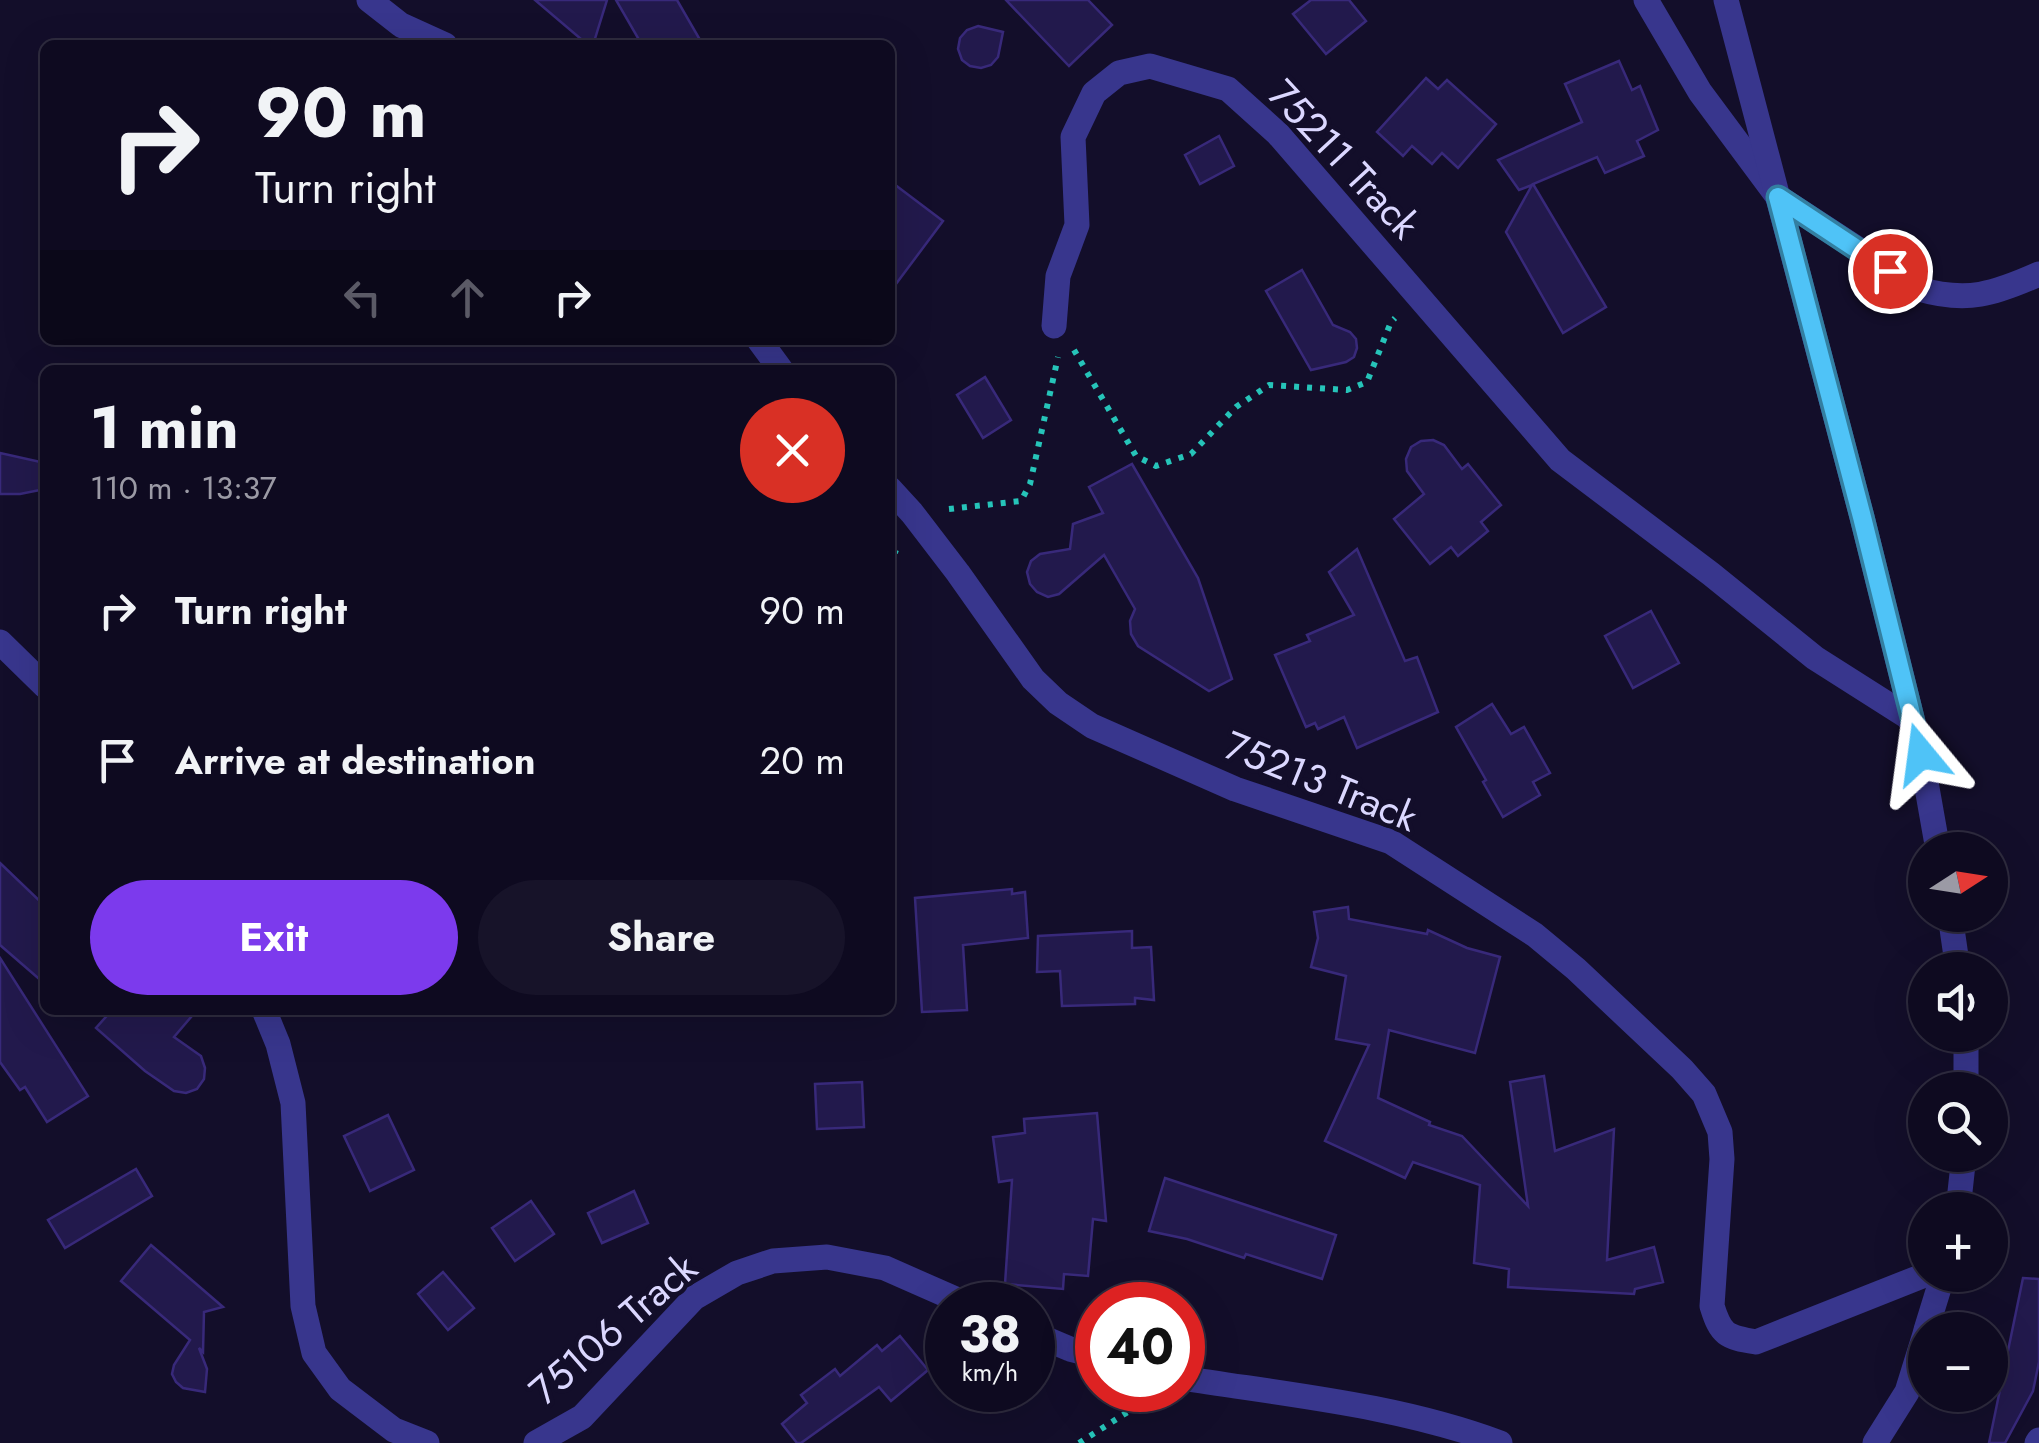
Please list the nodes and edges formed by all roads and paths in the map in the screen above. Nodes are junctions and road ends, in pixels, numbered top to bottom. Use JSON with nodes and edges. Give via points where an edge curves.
{"nodes":[{"id":1,"x":369,"y":0,"type":"edge"},
{"id":2,"x":1646,"y":0,"type":"edge"},
{"id":3,"x":1726,"y":0,"type":"edge"},
{"id":4,"x":434,"y":40,"type":"edge"},
{"id":5,"x":1778,"y":197,"type":"junction"},
{"id":6,"x":2039,"y":274,"type":"edge"},
{"id":7,"x":1425,"y":303,"type":"junction"},
{"id":8,"x":1054,"y":326,"type":"junction"},
{"id":9,"x":763,"y":345,"type":"edge"},
{"id":10,"x":778,"y":365,"type":"edge"},
{"id":11,"x":895,"y":494,"type":"edge"},
{"id":12,"x":912,"y":513,"type":"junction"},
{"id":13,"x":895,"y":554,"type":"edge"},
{"id":14,"x":0,"y":642,"type":"edge"},
{"id":15,"x":40,"y":681,"type":"edge"},
{"id":16,"x":1910,"y":718,"type":"junction"},
{"id":17,"x":1935,"y":832,"type":"edge"},
{"id":18,"x":266,"y":1015,"type":"edge"},
{"id":19,"x":1908,"y":1281,"type":"edge"},
{"id":20,"x":925,"y":1286,"type":"edge"},
{"id":21,"x":1205,"y":1382,"type":"edge"},
{"id":22,"x":1908,"y":1392,"type":"edge"},
{"id":23,"x":1128,"y":1412,"type":"edge"},
{"id":24,"x":427,"y":1443,"type":"edge"},
{"id":25,"x":536,"y":1443,"type":"edge"},
{"id":26,"x":1079,"y":1443,"type":"edge"},
{"id":27,"x":1500,"y":1443,"type":"edge"},
{"id":28,"x":1875,"y":1443,"type":"edge"}],
"edges":[{"from":1,"to":4,"type":"street"},
{"from":2,"to":5,"type":"street","via":[[1700,92]]},
{"from":3,"to":5,"type":"street"},
{"from":5,"to":6,"type":"street","via":[[1919,289],[1966,297]]},
{"from":5,"to":16,"type":"street"},
{"from":7,"to":8,"type":"path","via":[[1391,322],[1367,382],[1346,390],[1268,384],[1190,454],[1156,466],[1136,456]]},
{"from":7,"to":8,"type":"street","name":"75211 Track","via":[[1278,134],[1228,89],[1150,66],[1119,74],[1094,93],[1073,137],[1077,225],[1058,276]]},
{"from":7,"to":16,"type":"street","name":"75211 Track","via":[[1560,460],[1815,658]]},
{"from":8,"to":12,"type":"path","via":[[1058,355],[1022,501]]},
{"from":9,"to":10,"type":"street"},
{"from":11,"to":12,"type":"street","name":"75213 Track"},
{"from":12,"to":13,"type":"path"},
{"from":12,"to":19,"type":"street","name":"75213 Track","via":[[1033,679],[1058,703],[1092,726],[1235,789],[1392,842],[1536,935],[1682,1069],[1704,1094],[1720,1132],[1712,1306],[1730,1338],[1756,1342]]},
{"from":14,"to":15,"type":"street"},
{"from":16,"to":17,"type":"street"},
{"from":18,"to":24,"type":"street","via":[[293,1103],[304,1306],[314,1353],[340,1390],[394,1430]]},
{"from":20,"to":25,"type":"street","name":"75106 Track","via":[[885,1268],[827,1257],[773,1261],[737,1273],[694,1298],[582,1417]]},
{"from":21,"to":27,"type":"street","via":[[1397,1412]]},
{"from":22,"to":28,"type":"street"},
{"from":23,"to":26,"type":"path"}]}
